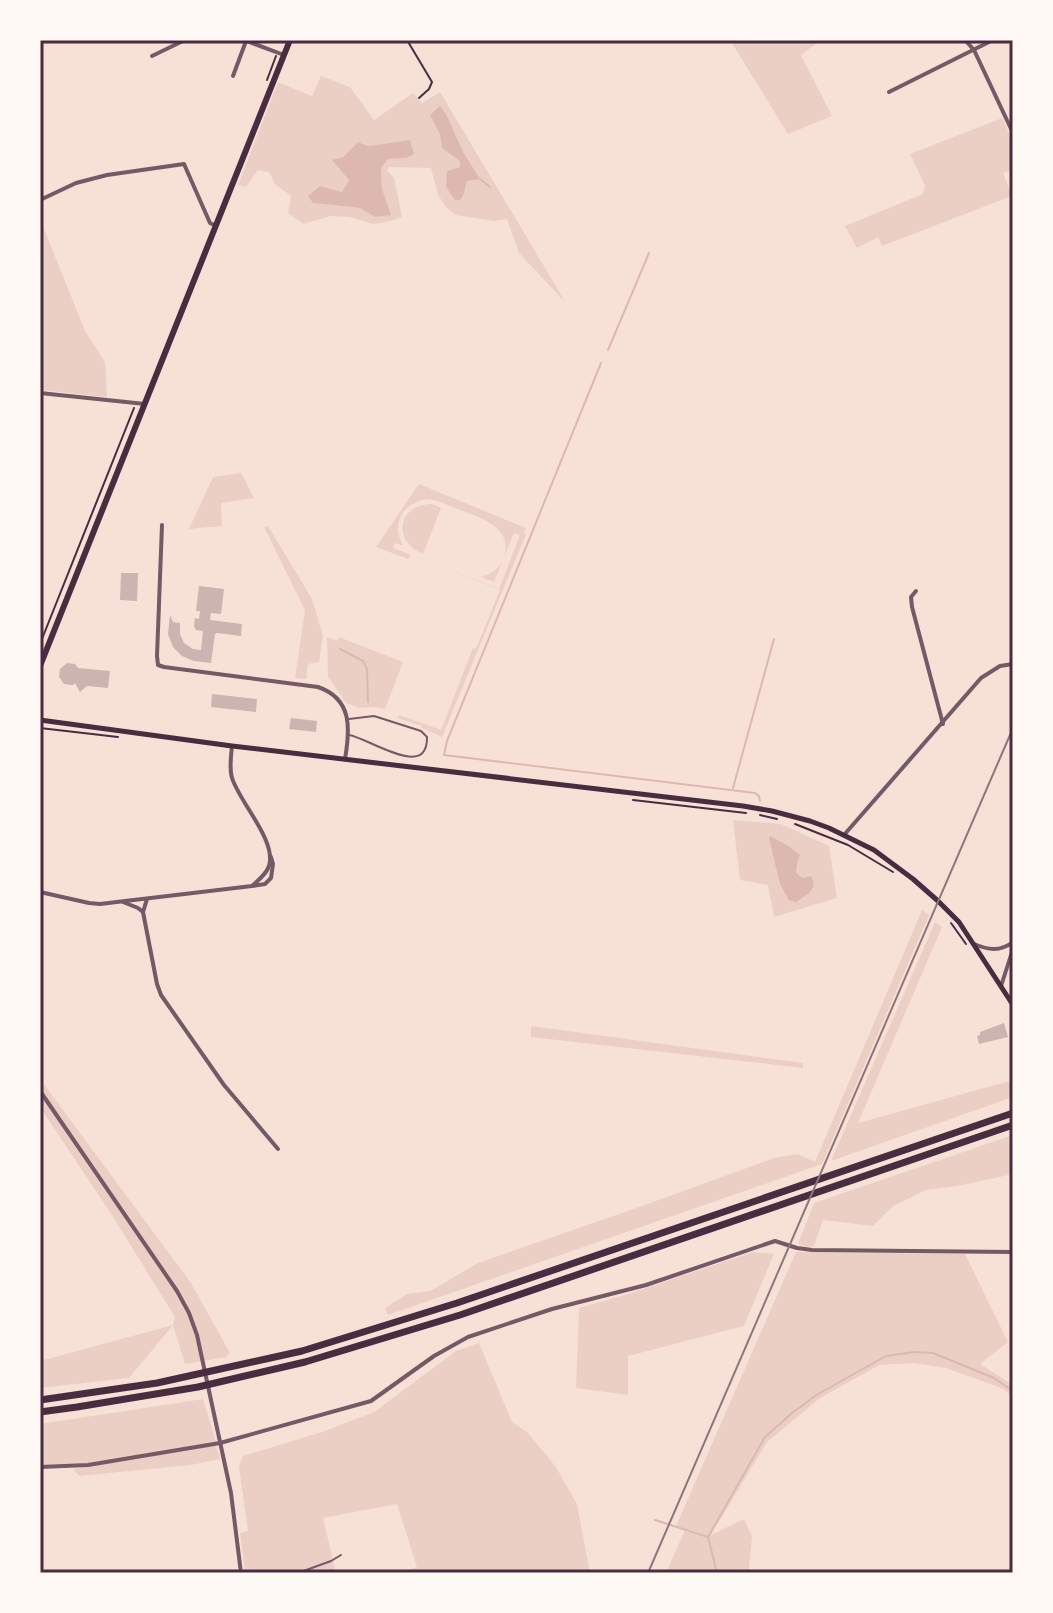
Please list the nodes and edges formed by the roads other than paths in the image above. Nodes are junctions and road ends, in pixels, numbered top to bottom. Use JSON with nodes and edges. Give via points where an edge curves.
{"nodes":[{"id":1,"x":182,"y":40,"type":"edge"},
{"id":2,"x":245,"y":40,"type":"edge"},
{"id":3,"x":290,"y":40,"type":"edge"},
{"id":4,"x":965,"y":40,"type":"edge"},
{"id":5,"x":993,"y":40,"type":"edge"},
{"id":6,"x":974,"y":50,"type":"junction"},
{"id":7,"x":280,"y":54,"type":"junction"},
{"id":8,"x":152,"y":56,"type":"dead end"},
{"id":9,"x":233,"y":76,"type":"dead end"},
{"id":10,"x":889,"y":92,"type":"dead end"},
{"id":11,"x":1013,"y":133,"type":"edge"},
{"id":12,"x":40,"y":200,"type":"edge"},
{"id":13,"x":216,"y":226,"type":"junction"},
{"id":14,"x":40,"y":393,"type":"edge"},
{"id":15,"x":142,"y":403,"type":"junction"},
{"id":16,"x":162,"y":525,"type":"dead end"},
{"id":17,"x":916,"y":591,"type":"dead end"},
{"id":18,"x":1013,"y":664,"type":"edge"},
{"id":19,"x":40,"y":666,"type":"edge"},
{"id":20,"x":348,"y":719,"type":"junction"},
{"id":21,"x":40,"y":720,"type":"edge"},
{"id":22,"x":943,"y":724,"type":"junction"},
{"id":23,"x":349,"y":735,"type":"junction"},
{"id":24,"x":232,"y":746,"type":"junction"},
{"id":25,"x":345,"y":759,"type":"junction"},
{"id":26,"x":844,"y":835,"type":"junction"},
{"id":27,"x":40,"y":892,"type":"edge"},
{"id":28,"x":147,"y":899,"type":"junction"},
{"id":29,"x":120,"y":902,"type":"junction"},
{"id":30,"x":143,"y":912,"type":"junction"},
{"id":31,"x":1013,"y":942,"type":"edge"},
{"id":32,"x":971,"y":943,"type":"junction"},
{"id":33,"x":1013,"y":949,"type":"edge"},
{"id":34,"x":1001,"y":986,"type":"junction"},
{"id":35,"x":1013,"y":1005,"type":"edge"},
{"id":36,"x":40,"y":1091,"type":"edge"},
{"id":37,"x":1013,"y":1113,"type":"edge"},
{"id":38,"x":1013,"y":1125,"type":"edge"},
{"id":39,"x":278,"y":1149,"type":"dead end"},
{"id":40,"x":1013,"y":1252,"type":"edge"},
{"id":41,"x":40,"y":1400,"type":"edge"},
{"id":42,"x":40,"y":1412,"type":"edge"},
{"id":43,"x":220,"y":1443,"type":"junction"},
{"id":44,"x":40,"y":1467,"type":"edge"},
{"id":45,"x":341,"y":1555,"type":"dead end"},
{"id":46,"x":241,"y":1573,"type":"edge"},
{"id":47,"x":298,"y":1573,"type":"edge"}],
"edges":[{"from":1,"to":8,"type":"street"},
{"from":2,"to":7,"type":"street"},
{"from":2,"to":9,"type":"street"},
{"from":3,"to":7,"type":"main road"},
{"from":4,"to":6,"type":"street"},
{"from":5,"to":6,"type":"street"},
{"from":6,"to":10,"type":"street"},
{"from":6,"to":11,"type":"street"},
{"from":7,"to":13,"type":"main road"},
{"from":12,"to":13,"type":"street","via":[[107,175],[184,164]]},
{"from":13,"to":15,"type":"main road"},
{"from":14,"to":15,"type":"street"},
{"from":15,"to":19,"type":"main road"},
{"from":16,"to":20,"type":"street","via":[[158,665],[323,688]]},
{"from":17,"to":22,"type":"street","via":[[912,607]]},
{"from":18,"to":22,"type":"street","via":[[981,678]]},
{"from":20,"to":23,"type":"street"},
{"from":20,"to":23,"type":"lane","via":[[374,716],[421,731],[427,746],[418,757],[390,753]]},
{"from":21,"to":24,"type":"main road"},
{"from":22,"to":26,"type":"street"},
{"from":23,"to":25,"type":"street"},
{"from":24,"to":25,"type":"main road"},
{"from":24,"to":28,"type":"street","via":[[233,780],[262,834],[273,864],[271,878],[265,884]]},
{"from":25,"to":26,"type":"main road","via":[[743,806]]},
{"from":26,"to":32,"type":"main road","via":[[874,850],[930,893],[959,922]]},
{"from":27,"to":29,"type":"street","via":[[89,903]]},
{"from":28,"to":29,"type":"street"},
{"from":28,"to":30,"type":"street"},
{"from":29,"to":30,"type":"street"},
{"from":30,"to":39,"type":"street","via":[[161,995],[224,1085]]},
{"from":31,"to":32,"type":"street","via":[[998,949]]},
{"from":32,"to":34,"type":"main road"},
{"from":33,"to":34,"type":"street"},
{"from":34,"to":35,"type":"main road"},
{"from":36,"to":43,"type":"street","via":[[189,1313]]},
{"from":37,"to":41,"type":"highway","via":[[302,1351],[157,1383]]},
{"from":38,"to":42,"type":"highway","via":[[460,1315],[305,1362],[198,1387]]},
{"from":40,"to":43,"type":"street","via":[[812,1250],[775,1241],[468,1337],[371,1401]]},
{"from":43,"to":44,"type":"street","via":[[88,1465]]},
{"from":43,"to":46,"type":"street"},
{"from":45,"to":47,"type":"lane"}]}
